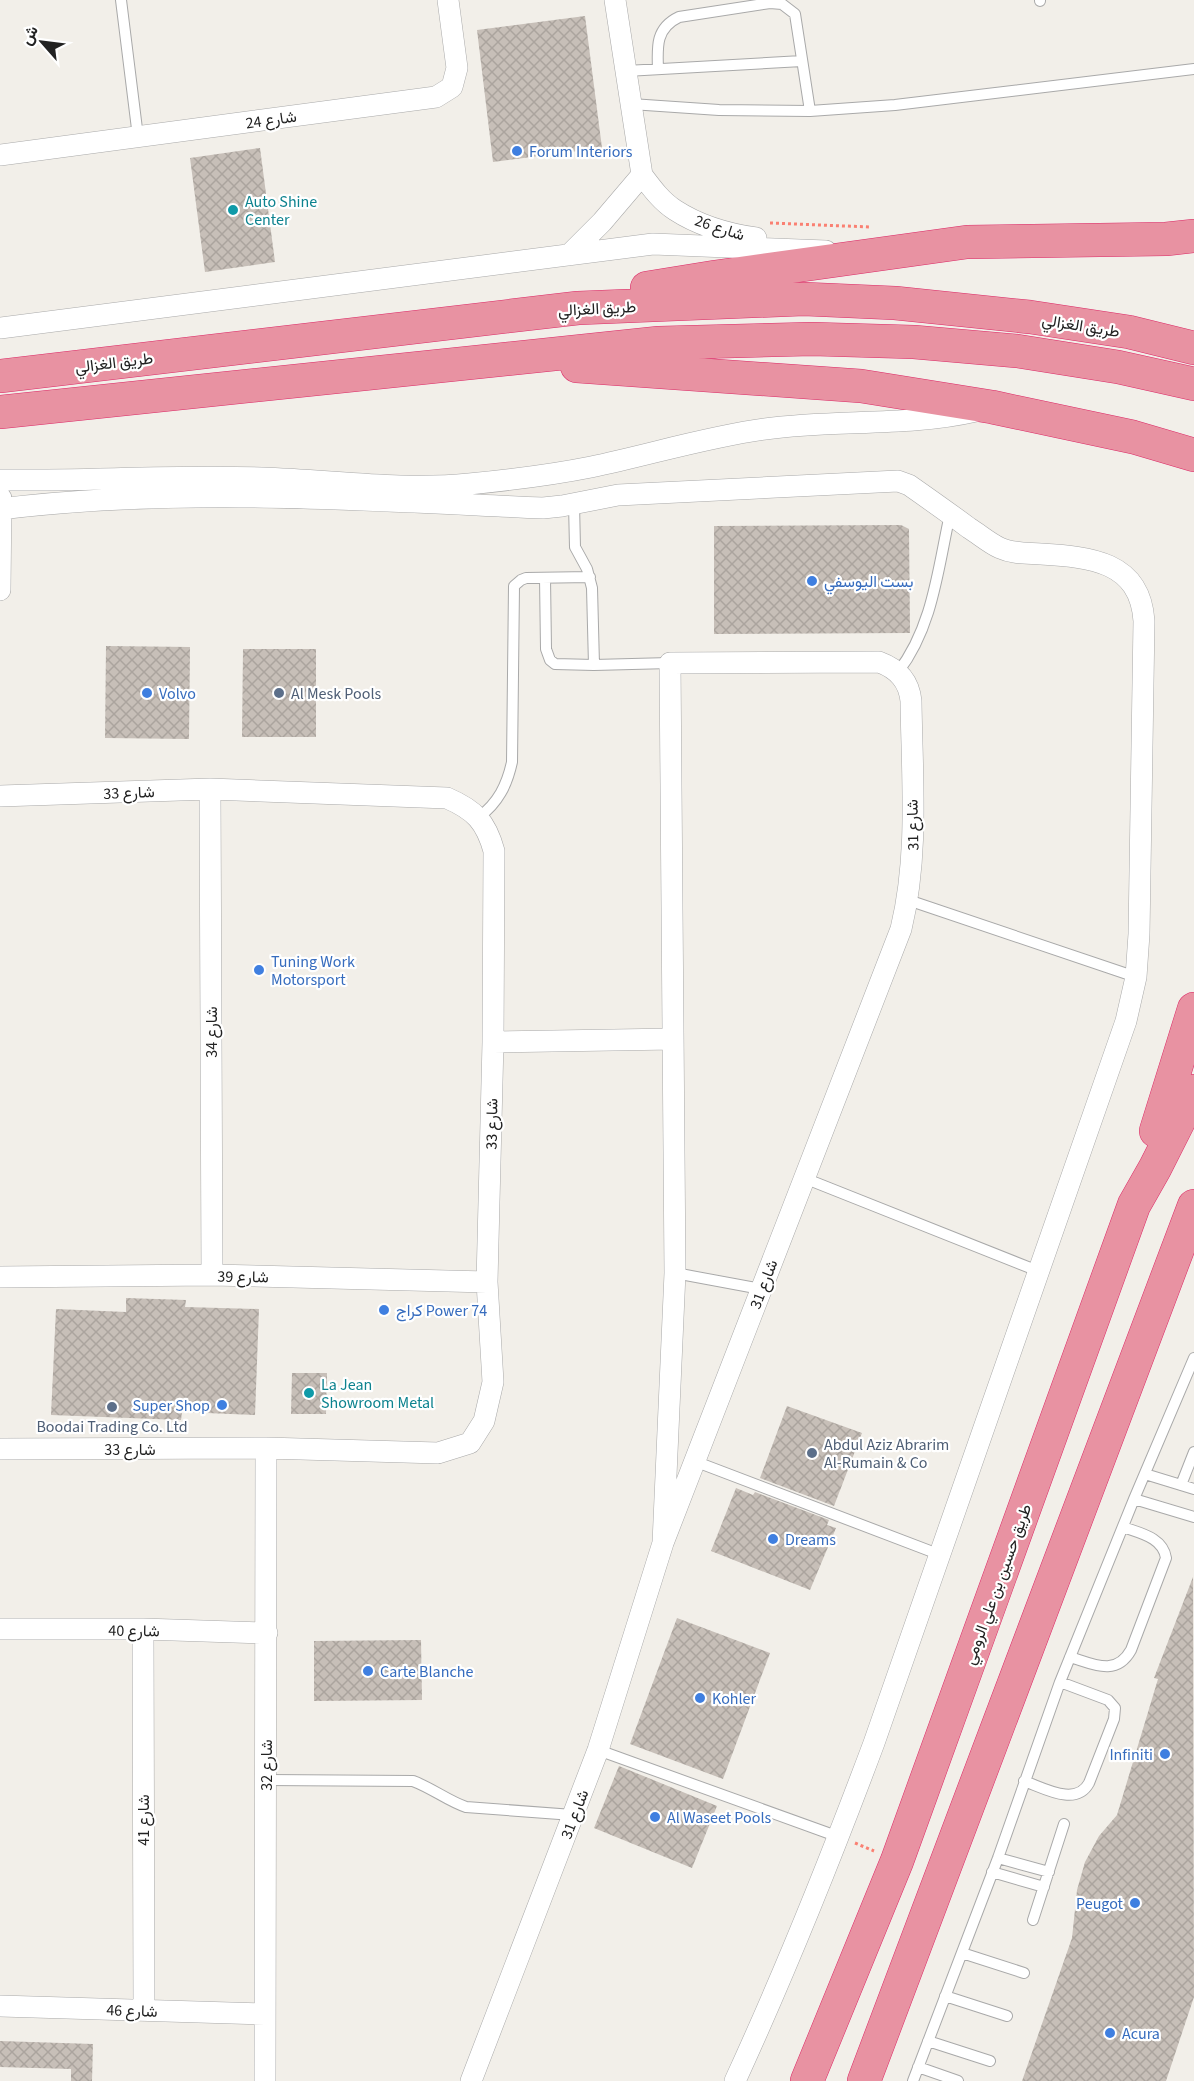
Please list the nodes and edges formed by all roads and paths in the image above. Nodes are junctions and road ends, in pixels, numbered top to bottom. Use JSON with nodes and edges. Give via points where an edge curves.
{"nodes":[{"id":1,"x":121,"y":0,"type":"edge"},
{"id":2,"x":448,"y":0,"type":"edge"},
{"id":3,"x":615,"y":0,"type":"edge"},
{"id":4,"x":802,"y":61,"type":"junction"},
{"id":5,"x":658,"y":69,"type":"junction"},
{"id":6,"x":1194,"y":69,"type":"edge"},
{"id":7,"x":626,"y":71,"type":"junction"},
{"id":8,"x":631,"y":104,"type":"junction"},
{"id":9,"x":810,"y":111,"type":"junction"},
{"id":10,"x":138,"y":137,"type":"junction"},
{"id":11,"x":0,"y":155,"type":"edge"},
{"id":12,"x":642,"y":175,"type":"junction"},
{"id":13,"x":765,"y":223,"type":"dead end"},
{"id":14,"x":1185,"y":239,"type":"edge"},
{"id":15,"x":867,"y":241,"type":"junction"},
{"id":16,"x":814,"y":250,"type":"junction"},
{"id":17,"x":569,"y":255,"type":"junction"},
{"id":18,"x":578,"y":308,"type":"junction"},
{"id":19,"x":0,"y":328,"type":"edge"},
{"id":20,"x":1194,"y":348,"type":"edge"},
{"id":21,"x":482,"y":360,"type":"junction"},
{"id":22,"x":0,"y":376,"type":"edge"},
{"id":23,"x":1194,"y":384,"type":"edge"},
{"id":24,"x":992,"y":407,"type":"junction"},
{"id":25,"x":0,"y":412,"type":"edge"},
{"id":26,"x":1056,"y":422,"type":"junction"},
{"id":27,"x":1194,"y":455,"type":"edge"},
{"id":28,"x":1194,"y":476,"type":"edge"},
{"id":29,"x":1,"y":480,"type":"edge"},
{"id":30,"x":574,"y":504,"type":"junction"},
{"id":31,"x":0,"y":509,"type":"edge"},
{"id":32,"x":950,"y":514,"type":"junction"},
{"id":33,"x":590,"y":577,"type":"junction"},
{"id":34,"x":545,"y":578,"type":"junction"},
{"id":35,"x":0,"y":590,"type":"edge"},
{"id":36,"x":670,"y":663,"type":"junction"},
{"id":37,"x":594,"y":665,"type":"junction"},
{"id":38,"x":898,"y":672,"type":"junction"},
{"id":39,"x":210,"y":789,"type":"junction"},
{"id":40,"x":0,"y":796,"type":"edge"},
{"id":41,"x":479,"y":817,"type":"junction"},
{"id":42,"x":908,"y":900,"type":"junction"},
{"id":43,"x":1136,"y":977,"type":"junction"},
{"id":44,"x":1194,"y":1009,"type":"edge"},
{"id":45,"x":673,"y":1039,"type":"junction"},
{"id":46,"x":493,"y":1042,"type":"junction"},
{"id":47,"x":1194,"y":1091,"type":"edge"},
{"id":48,"x":804,"y":1178,"type":"junction"},
{"id":49,"x":1134,"y":1205,"type":"junction"},
{"id":50,"x":1194,"y":1206,"type":"edge"},
{"id":51,"x":1038,"y":1270,"type":"junction"},
{"id":52,"x":1194,"y":1270,"type":"edge"},
{"id":53,"x":675,"y":1272,"type":"junction"},
{"id":54,"x":212,"y":1275,"type":"junction"},
{"id":55,"x":0,"y":1277,"type":"edge"},
{"id":56,"x":487,"y":1282,"type":"junction"},
{"id":57,"x":762,"y":1288,"type":"junction"},
{"id":58,"x":1194,"y":1358,"type":"edge"},
{"id":59,"x":1192,"y":1371,"type":"edge"},
{"id":60,"x":1124,"y":1394,"type":"junction"},
{"id":61,"x":266,"y":1448,"type":"junction"},
{"id":62,"x":0,"y":1449,"type":"edge"},
{"id":63,"x":1194,"y":1452,"type":"edge"},
{"id":64,"x":694,"y":1461,"type":"junction"},
{"id":65,"x":1145,"y":1474,"type":"junction"},
{"id":66,"x":1181,"y":1485,"type":"junction"},
{"id":67,"x":1194,"y":1489,"type":"edge"},
{"id":68,"x":1134,"y":1499,"type":"junction"},
{"id":69,"x":1194,"y":1517,"type":"edge"},
{"id":70,"x":1123,"y":1527,"type":"junction"},
{"id":71,"x":663,"y":1543,"type":"junction"},
{"id":72,"x":938,"y":1554,"type":"junction"},
{"id":73,"x":0,"y":1629,"type":"edge"},
{"id":74,"x":143,"y":1629,"type":"junction"},
{"id":75,"x":267,"y":1633,"type":"junction"},
{"id":76,"x":1070,"y":1657,"type":"junction"},
{"id":77,"x":1060,"y":1682,"type":"junction"},
{"id":78,"x":598,"y":1750,"type":"junction"},
{"id":79,"x":266,"y":1780,"type":"junction"},
{"id":80,"x":1024,"y":1781,"type":"junction"},
{"id":81,"x":573,"y":1815,"type":"junction"},
{"id":82,"x":1064,"y":1824,"type":"dead end"},
{"id":83,"x":839,"y":1837,"type":"junction"},
{"id":84,"x":998,"y":1858,"type":"junction"},
{"id":85,"x":897,"y":1861,"type":"junction"},
{"id":86,"x":992,"y":1872,"type":"junction"},
{"id":87,"x":1049,"y":1872,"type":"junction"},
{"id":88,"x":1044,"y":1887,"type":"junction"},
{"id":89,"x":1033,"y":1920,"type":"dead end"},
{"id":90,"x":962,"y":1953,"type":"junction"},
{"id":91,"x":1024,"y":1973,"type":"dead end"},
{"id":92,"x":945,"y":1996,"type":"junction"},
{"id":93,"x":0,"y":2006,"type":"edge"},
{"id":94,"x":144,"y":2010,"type":"junction"},
{"id":95,"x":265,"y":2014,"type":"junction"},
{"id":96,"x":1007,"y":2016,"type":"dead end"},
{"id":97,"x":928,"y":2041,"type":"junction"},
{"id":98,"x":990,"y":2061,"type":"dead end"},
{"id":99,"x":918,"y":2067,"type":"junction"},
{"id":100,"x":265,"y":2081,"type":"edge"},
{"id":101,"x":471,"y":2081,"type":"edge"},
{"id":102,"x":735,"y":2081,"type":"edge"},
{"id":103,"x":807,"y":2081,"type":"edge"},
{"id":104,"x":864,"y":2081,"type":"edge"},
{"id":105,"x":914,"y":2081,"type":"edge"},
{"id":106,"x":958,"y":2081,"type":"edge"}],
"edges":[{"from":1,"to":10,"type":"lane"},
{"from":2,"to":10,"type":"street","name":"شارع 24","via":[[458,68],[452,87],[436,97]]},
{"from":3,"to":7,"type":"street"},
{"from":4,"to":5,"type":"lane"},
{"from":4,"to":5,"type":"lane","via":[[795,14],[782,4],[770,3],[671,21],[659,34]]},
{"from":4,"to":9,"type":"lane"},
{"from":5,"to":7,"type":"lane"},
{"from":6,"to":9,"type":"lane","via":[[895,105]]},
{"from":7,"to":8,"type":"street"},
{"from":8,"to":9,"type":"lane"},
{"from":8,"to":12,"type":"street"},
{"from":10,"to":11,"type":"street","name":"شارع 24"},
{"from":12,"to":16,"type":"street","name":"شارع 26","via":[[673,209],[700,223]]},
{"from":12,"to":17,"type":"street"},
{"from":13,"to":15,"type":"path"},
{"from":14,"to":15,"type":"highway"},
{"from":15,"to":16,"type":"street"},
{"from":15,"to":18,"type":"highway","via":[[639,290]]},
{"from":16,"to":17,"type":"street","via":[[653,244]]},
{"from":17,"to":19,"type":"street"},
{"from":18,"to":20,"type":"highway","name":"طريق الغزالي","via":[[804,300],[895,303],[1030,317],[1129,332]]},
{"from":18,"to":22,"type":"highway","name":"طريق الغزالي"},
{"from":21,"to":23,"type":"highway","via":[[659,343],[812,339],[914,342],[1028,353]]},
{"from":21,"to":24,"type":"highway","via":[[861,386]]},
{"from":21,"to":25,"type":"highway"},
{"from":24,"to":26,"type":"highway"},
{"from":24,"to":29,"type":"street","via":[[912,421],[818,423],[765,429],[590,467],[468,484],[416,487],[261,478]]},
{"from":26,"to":27,"type":"highway","via":[[1133,437]]},
{"from":26,"to":28,"type":"highway"},
{"from":29,"to":31,"type":"street"},
{"from":30,"to":31,"type":"street","via":[[543,508],[329,499],[135,498]]},
{"from":30,"to":32,"type":"street","via":[[618,495],[891,480],[909,485]]},
{"from":30,"to":33,"type":"lane","via":[[575,547]]},
{"from":31,"to":35,"type":"street"},
{"from":32,"to":38,"type":"lane","via":[[923,629]]},
{"from":32,"to":43,"type":"street","via":[[1009,551],[1077,556],[1103,563],[1124,575],[1141,601],[1144,621]]},
{"from":33,"to":34,"type":"lane"},
{"from":33,"to":37,"type":"lane"},
{"from":34,"to":37,"type":"lane","via":[[547,655],[555,664]]},
{"from":34,"to":41,"type":"lane","via":[[521,579],[513,590],[512,762],[504,789]]},
{"from":36,"to":37,"type":"lane"},
{"from":36,"to":38,"type":"street","via":[[869,661]]},
{"from":36,"to":45,"type":"street","name":"شارع 31"},
{"from":38,"to":42,"type":"street","name":"شارع 31","via":[[911,701],[913,862]]},
{"from":39,"to":40,"type":"street","name":"شارع 33"},
{"from":39,"to":41,"type":"street","name":"شارع 33","via":[[438,797],[464,806]]},
{"from":39,"to":54,"type":"street","name":"شارع 34"},
{"from":41,"to":46,"type":"street","name":"شارع 33","via":[[494,851]]},
{"from":42,"to":43,"type":"lane"},
{"from":42,"to":48,"type":"street","name":"شارع 31","via":[[901,929]]},
{"from":43,"to":51,"type":"street","via":[[1126,1021]]},
{"from":44,"to":49,"type":"highway"},
{"from":45,"to":46,"type":"street"},
{"from":45,"to":53,"type":"street","name":"شارع 31"},
{"from":46,"to":56,"type":"street","name":"شارع 33"},
{"from":47,"to":49,"type":"highway","name":"طريق حسين بن علي الرومي"},
{"from":48,"to":51,"type":"lane"},
{"from":48,"to":57,"type":"street","name":"شارع 31"},
{"from":49,"to":85,"type":"highway","name":"طريق حسين بن علي الرومي"},
{"from":50,"to":60,"type":"highway"},
{"from":51,"to":72,"type":"street"},
{"from":52,"to":60,"type":"highway"},
{"from":53,"to":57,"type":"lane"},
{"from":53,"to":71,"type":"street","name":"شارع 31"},
{"from":54,"to":55,"type":"street","name":"شارع 39"},
{"from":54,"to":56,"type":"street","name":"شارع 39"},
{"from":56,"to":61,"type":"street","name":"شارع 33","via":[[493,1382],[484,1420],[470,1443],[438,1453]]},
{"from":57,"to":64,"type":"street","name":"شارع 31"},
{"from":58,"to":59,"type":"lane"},
{"from":59,"to":65,"type":"lane"},
{"from":60,"to":104,"type":"highway"},
{"from":61,"to":62,"type":"street","name":"شارع 33"},
{"from":61,"to":75,"type":"street","name":"32 شارع"},
{"from":63,"to":66,"type":"lane"},
{"from":64,"to":71,"type":"street","name":"شارع 31"},
{"from":64,"to":72,"type":"lane"},
{"from":65,"to":66,"type":"lane"},
{"from":65,"to":68,"type":"lane"},
{"from":66,"to":67,"type":"lane"},
{"from":68,"to":69,"type":"lane"},
{"from":68,"to":70,"type":"lane"},
{"from":70,"to":76,"type":"lane"},
{"from":70,"to":76,"type":"lane","via":[[1156,1540],[1166,1557],[1131,1650],[1122,1662],[1108,1667]]},
{"from":71,"to":78,"type":"street","name":"شارع 31"},
{"from":72,"to":83,"type":"street"},
{"from":73,"to":74,"type":"street","name":"شارع 40"},
{"from":74,"to":75,"type":"street","name":"شارع 40"},
{"from":74,"to":94,"type":"street","name":"شارع 41"},
{"from":75,"to":79,"type":"street","name":"32 شارع"},
{"from":76,"to":77,"type":"lane"},
{"from":77,"to":80,"type":"lane"},
{"from":77,"to":80,"type":"lane","via":[[1108,1700],[1115,1708],[1114,1719],[1083,1792],[1066,1795]]},
{"from":78,"to":81,"type":"street","name":"شارع 31"},
{"from":78,"to":83,"type":"lane"},
{"from":79,"to":81,"type":"lane","via":[[413,1780],[466,1807]]},
{"from":79,"to":95,"type":"street","name":"32 شارع"},
{"from":80,"to":84,"type":"lane"},
{"from":81,"to":101,"type":"street","name":"شارع 31"},
{"from":82,"to":87,"type":"lane"},
{"from":83,"to":85,"type":"path"},
{"from":83,"to":102,"type":"street"},
{"from":84,"to":86,"type":"lane"},
{"from":84,"to":87,"type":"lane"},
{"from":85,"to":103,"type":"highway","name":"طريق حسين بن علي الرومي"},
{"from":86,"to":88,"type":"lane"},
{"from":86,"to":90,"type":"lane"},
{"from":87,"to":88,"type":"lane"},
{"from":88,"to":89,"type":"lane"},
{"from":90,"to":91,"type":"lane"},
{"from":90,"to":92,"type":"lane"},
{"from":92,"to":96,"type":"lane"},
{"from":92,"to":97,"type":"lane"},
{"from":93,"to":94,"type":"street","name":"شارع 46"},
{"from":94,"to":95,"type":"street","name":"شارع 46"},
{"from":95,"to":100,"type":"street","name":"32 شارع"},
{"from":97,"to":98,"type":"lane"},
{"from":97,"to":99,"type":"lane"},
{"from":99,"to":105,"type":"lane"},
{"from":99,"to":106,"type":"lane"}]}
